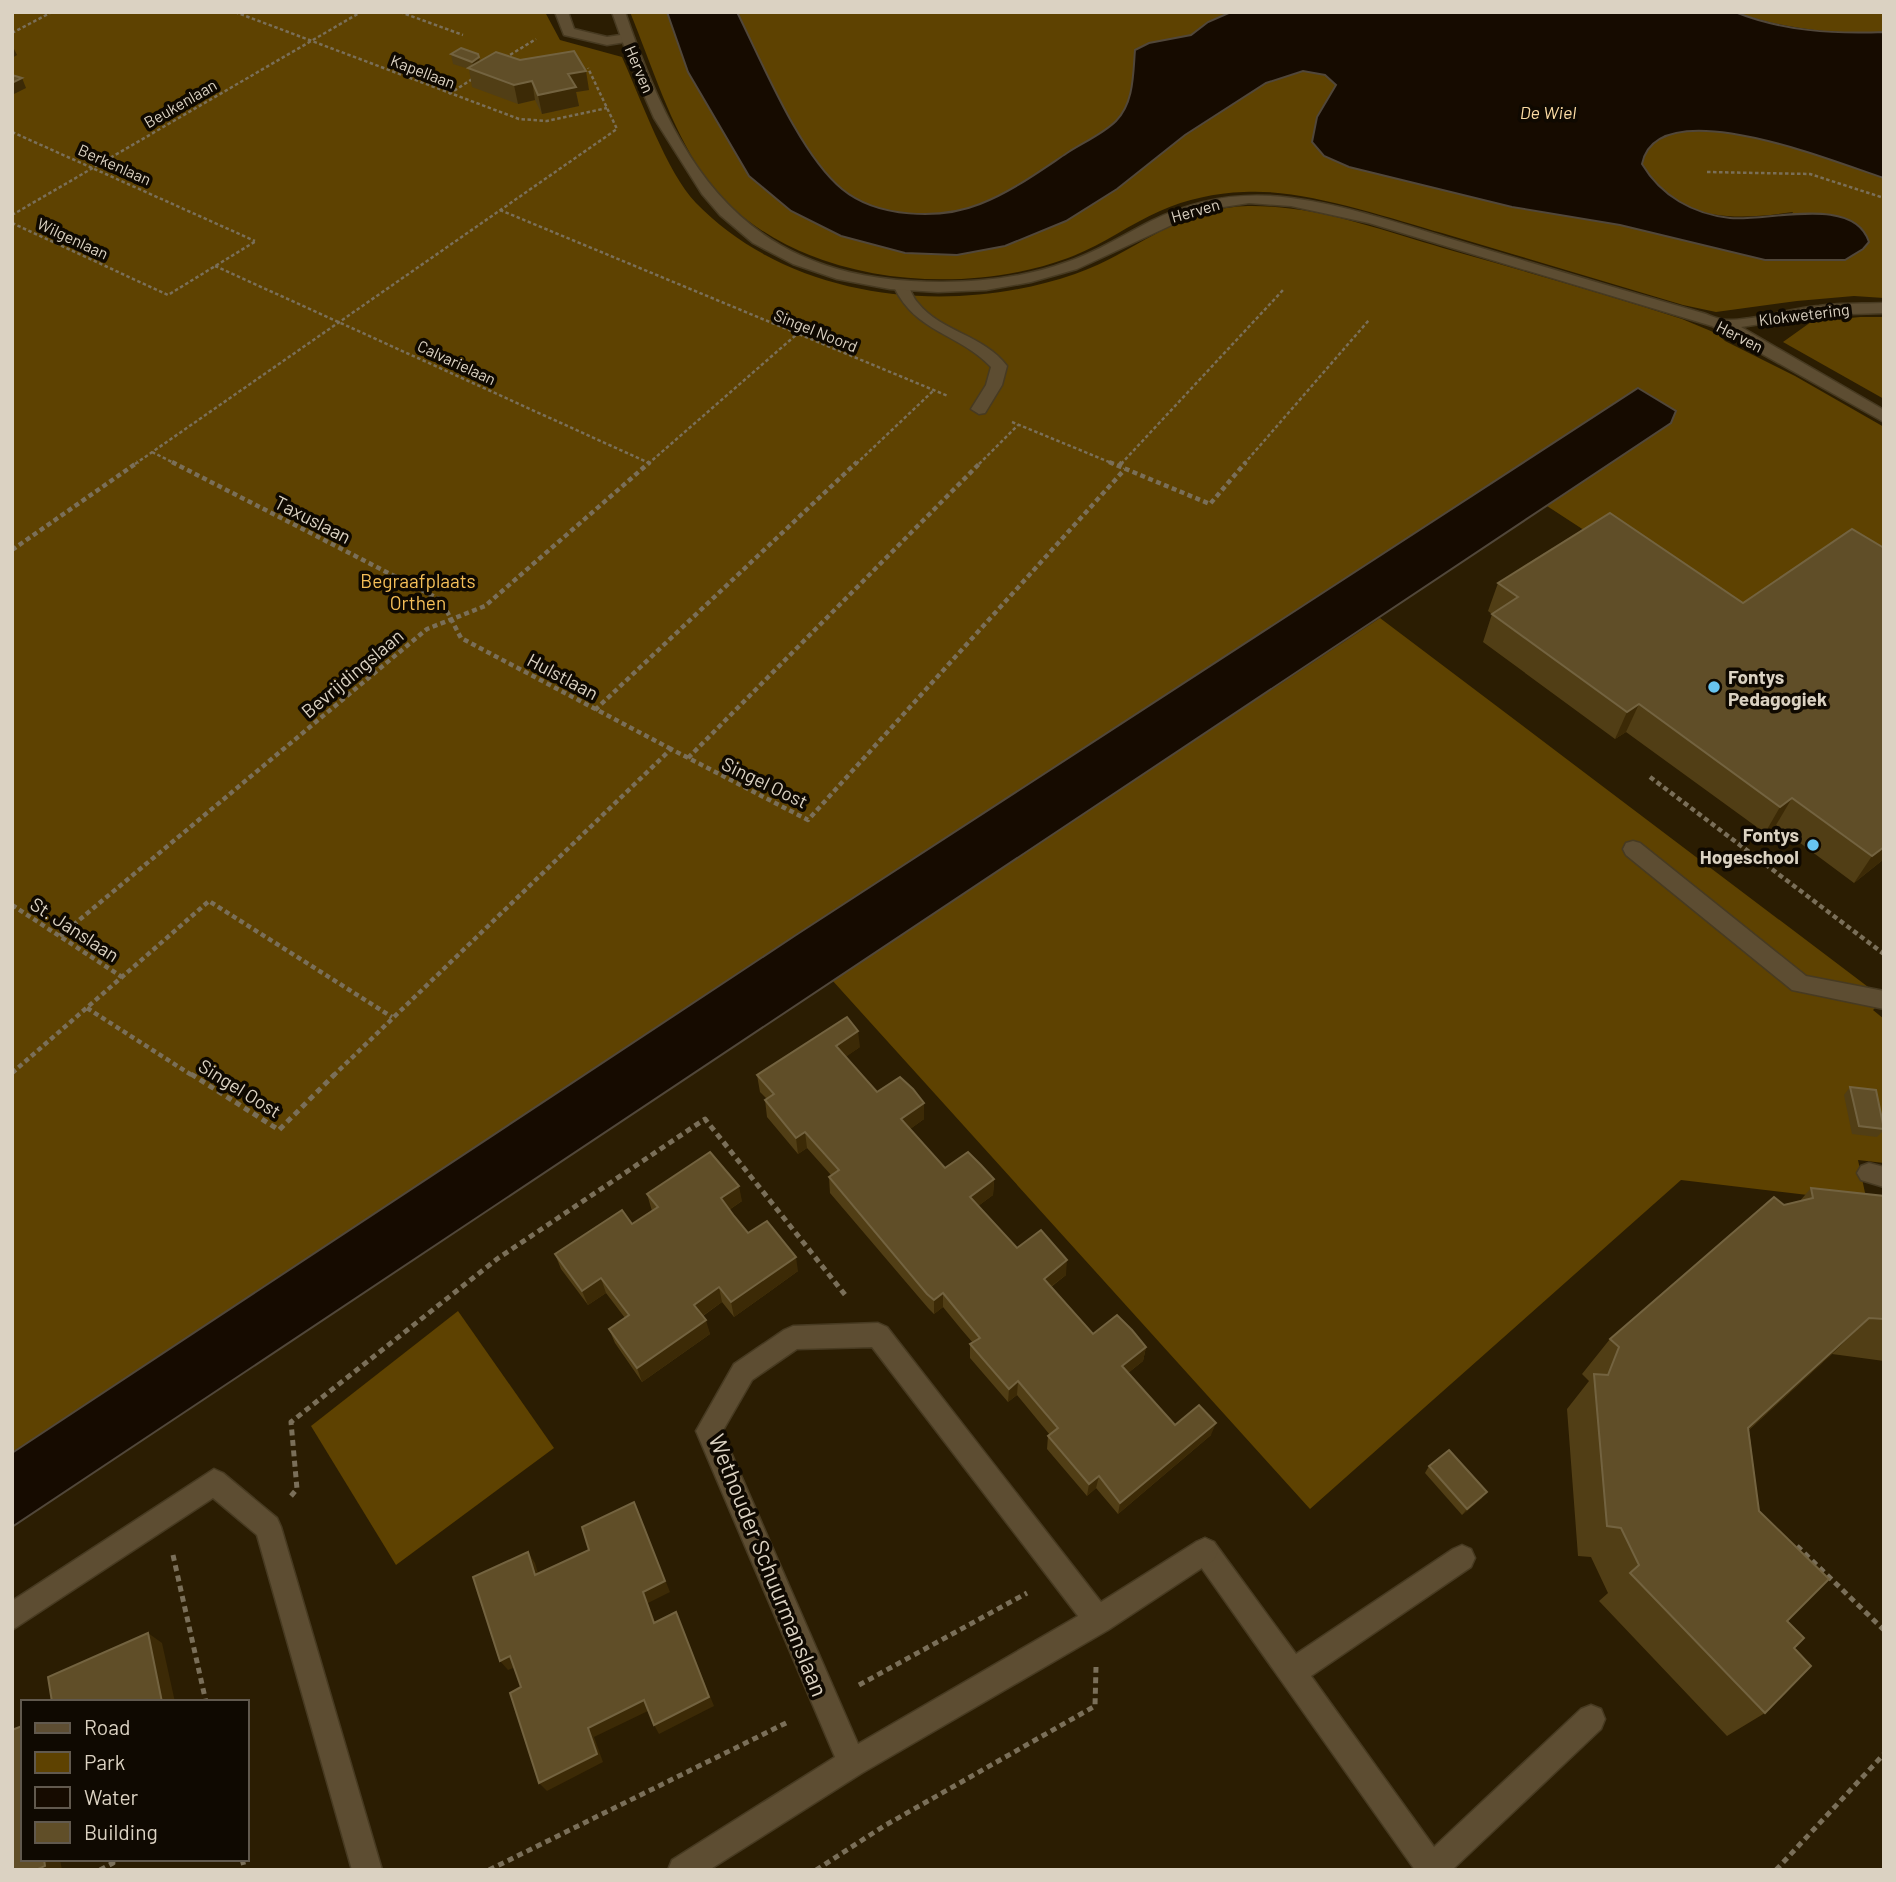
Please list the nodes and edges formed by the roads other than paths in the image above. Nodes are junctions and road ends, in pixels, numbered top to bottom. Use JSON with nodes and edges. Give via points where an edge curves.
{"nodes":[{"id":1,"x":618,"y":12,"type":"edge"},
{"id":2,"x":563,"y":16,"type":"edge"},
{"id":3,"x":627,"y":38,"type":"junction"},
{"id":4,"x":902,"y":287,"type":"junction"},
{"id":5,"x":1884,"y":308,"type":"edge"},
{"id":6,"x":1725,"y":326,"type":"junction"},
{"id":7,"x":979,"y":409,"type":"road end"},
{"id":8,"x":1884,"y":417,"type":"edge"},
{"id":9,"x":1633,"y":849,"type":"dead end"},
{"id":10,"x":1884,"y":1000,"type":"edge"},
{"id":11,"x":1462,"y":1558,"type":"dead end"},
{"id":12,"x":12,"y":1617,"type":"edge"},
{"id":13,"x":1098,"y":1620,"type":"junction"},
{"id":14,"x":1292,"y":1673,"type":"junction"},
{"id":15,"x":1591,"y":1719,"type":"dead end"},
{"id":16,"x":852,"y":1763,"type":"junction"},
{"id":17,"x":367,"y":1870,"type":"edge"},
{"id":18,"x":682,"y":1870,"type":"edge"},
{"id":19,"x":1433,"y":1870,"type":"edge"}],
"edges":[{"from":1,"to":3,"type":"street","name":"Herven"},
{"from":2,"to":3,"type":"street","via":[[569,32],[607,41]]},
{"from":3,"to":4,"type":"street","name":"Herven","via":[[663,122],[727,214],[767,245],[798,260],[845,276]]},
{"from":4,"to":6,"type":"street","name":"Herven","via":[[991,286],[1034,278],[1106,252],[1167,216],[1210,202],[1247,199],[1329,209],[1376,221]]},
{"from":4,"to":7,"type":"street","via":[[912,306],[989,353],[999,366]]},
{"from":5,"to":6,"type":"street","name":"Klokwetering","via":[[1820,310]]},
{"from":6,"to":8,"type":"street","name":"Herven"},
{"from":9,"to":10,"type":"street","via":[[1800,984]]},
{"from":11,"to":14,"type":"street"},
{"from":12,"to":17,"type":"street","via":[[214,1482],[268,1527]]},
{"from":13,"to":14,"type":"street","via":[[1205,1551]]},
{"from":13,"to":16,"type":"street"},
{"from":13,"to":16,"type":"street","name":"Wethouder Schuurmanslaan","via":[[878,1335],[793,1338],[743,1372],[709,1431]]},
{"from":14,"to":19,"type":"street"},
{"from":15,"to":19,"type":"street"},
{"from":16,"to":18,"type":"street"}]}
